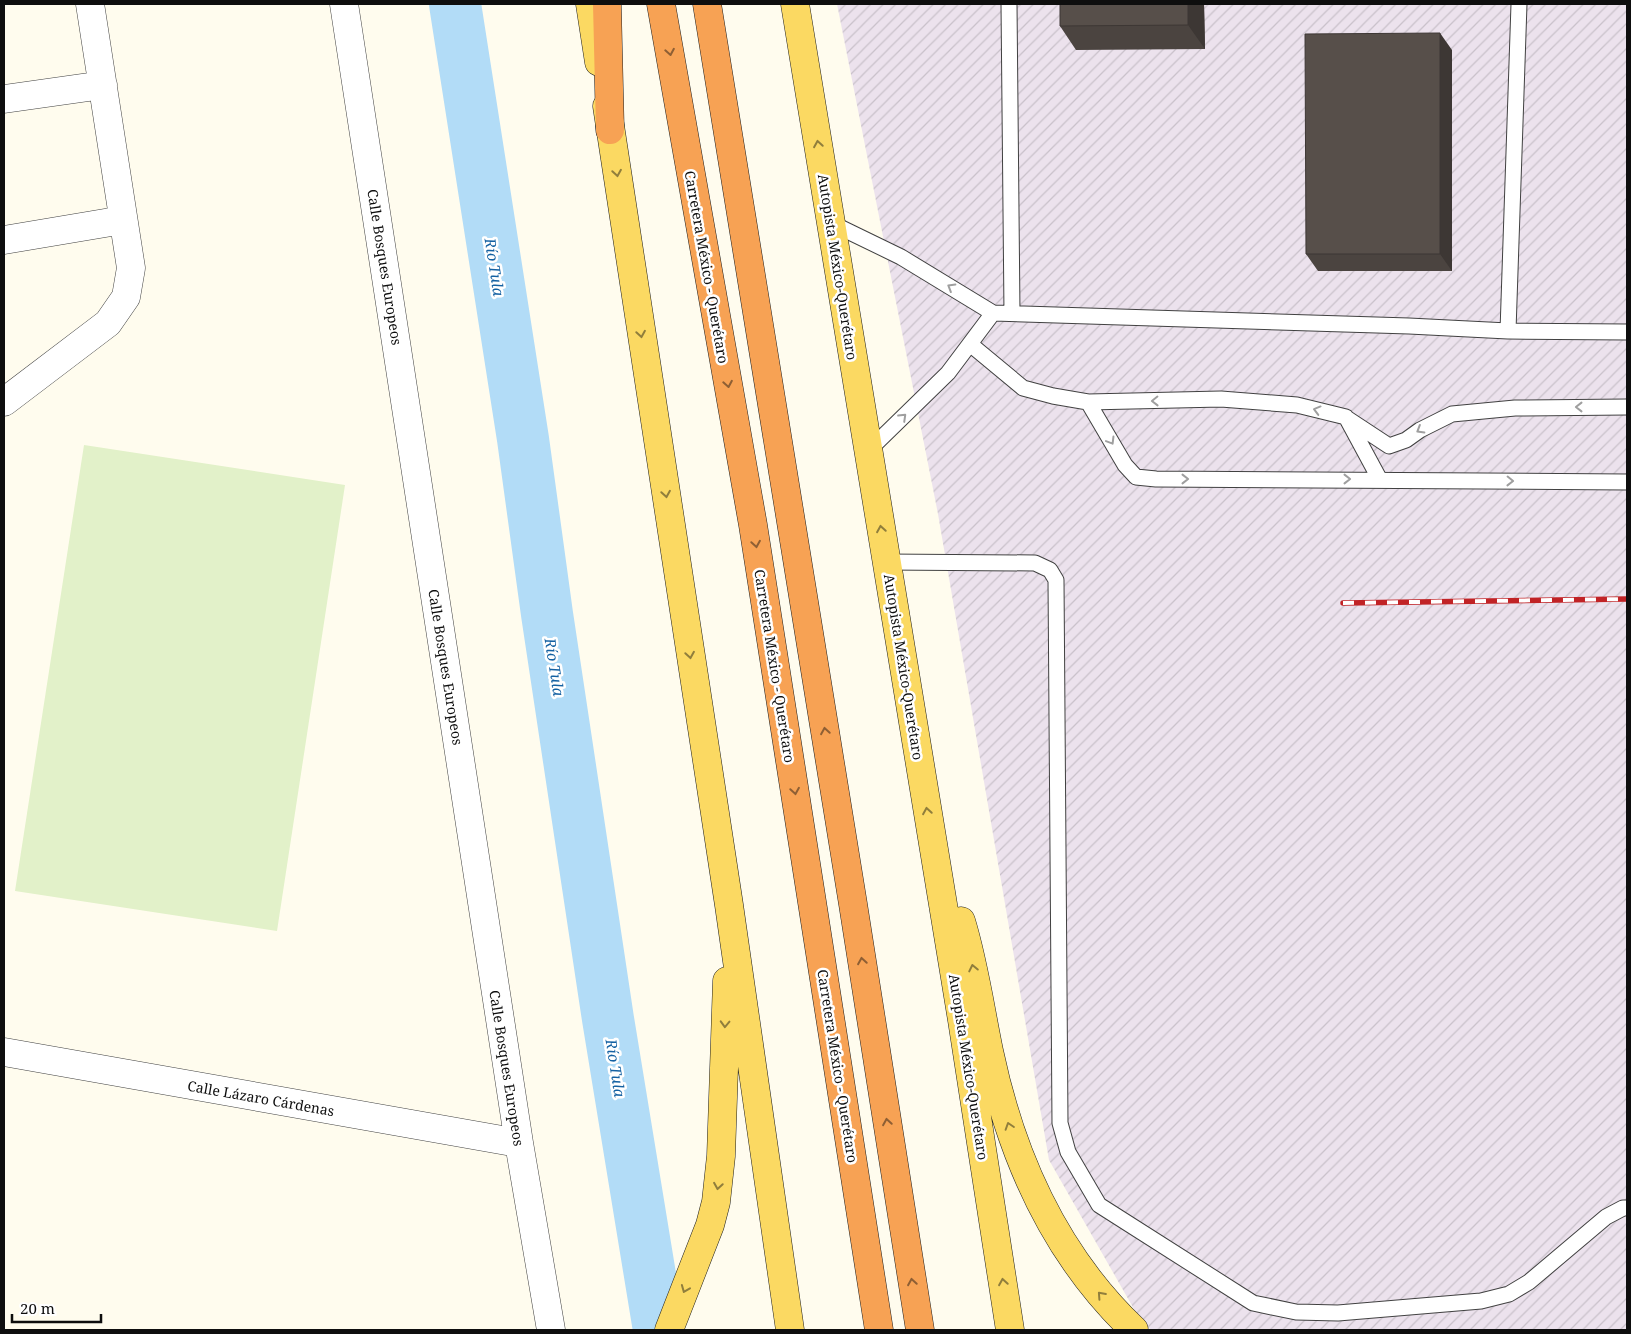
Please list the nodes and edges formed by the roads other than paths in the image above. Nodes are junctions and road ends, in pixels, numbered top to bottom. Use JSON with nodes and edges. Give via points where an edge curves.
{"nodes":[{"id":1,"x":90,"y":4,"type":"edge"},
{"id":2,"x":344,"y":4,"type":"edge"},
{"id":3,"x":590,"y":4,"type":"edge"},
{"id":4,"x":606,"y":4,"type":"edge"},
{"id":5,"x":661,"y":4,"type":"edge"},
{"id":6,"x":708,"y":4,"type":"edge"},
{"id":7,"x":795,"y":4,"type":"edge"},
{"id":8,"x":1009,"y":4,"type":"edge"},
{"id":9,"x":1519,"y":4,"type":"edge"},
{"id":10,"x":103,"y":85,"type":"junction"},
{"id":11,"x":4,"y":100,"type":"edge"},
{"id":12,"x":610,"y":130,"type":"junction"},
{"id":13,"x":123,"y":220,"type":"junction"},
{"id":14,"x":831,"y":223,"type":"junction"},
{"id":15,"x":4,"y":240,"type":"edge"},
{"id":16,"x":993,"y":313,"type":"junction"},
{"id":17,"x":1012,"y":313,"type":"junction"},
{"id":18,"x":1508,"y":331,"type":"junction"},
{"id":19,"x":1627,"y":332,"type":"edge"},
{"id":20,"x":970,"y":344,"type":"junction"},
{"id":21,"x":4,"y":402,"type":"edge"},
{"id":22,"x":1088,"y":402,"type":"junction"},
{"id":23,"x":1627,"y":407,"type":"edge"},
{"id":24,"x":1346,"y":417,"type":"junction"},
{"id":25,"x":868,"y":451,"type":"junction"},
{"id":26,"x":1380,"y":480,"type":"junction"},
{"id":27,"x":1627,"y":482,"type":"edge"},
{"id":28,"x":886,"y":562,"type":"junction"},
{"id":29,"x":933,"y":842,"type":"junction"},
{"id":30,"x":729,"y":906,"type":"junction"},
{"id":31,"x":4,"y":1052,"type":"edge"},
{"id":32,"x":519,"y":1143,"type":"junction"},
{"id":33,"x":1627,"y":1208,"type":"edge"},
{"id":34,"x":550,"y":1330,"type":"edge"},
{"id":35,"x":669,"y":1330,"type":"edge"},
{"id":36,"x":790,"y":1330,"type":"edge"},
{"id":37,"x":879,"y":1330,"type":"edge"},
{"id":38,"x":920,"y":1330,"type":"edge"},
{"id":39,"x":1010,"y":1330,"type":"edge"},
{"id":40,"x":1134,"y":1330,"type":"edge"}],
"edges":[{"from":1,"to":10,"type":"street"},
{"from":2,"to":32,"type":"street","name":"Calle Bosques Europeos"},
{"from":3,"to":12,"type":"main road"},
{"from":4,"to":12,"type":"highway"},
{"from":5,"to":37,"type":"highway","name":"Carretera México - Querétaro","one_way":true,"via":[[754,535]]},
{"from":38,"to":6,"type":"highway","one_way":true},
{"from":14,"to":7,"type":"main road","name":"Autopista México-Querétaro","one_way":true},
{"from":8,"to":17,"type":"lane"},
{"from":9,"to":18,"type":"lane"},
{"from":10,"to":11,"type":"street"},
{"from":10,"to":13,"type":"street"},
{"from":12,"to":30,"type":"main road","one_way":true},
{"from":13,"to":15,"type":"street"},
{"from":13,"to":21,"type":"street","via":[[131,268],[126,297],[108,323]]},
{"from":16,"to":14,"type":"lane","one_way":true,"via":[[901,257]]},
{"from":14,"to":25,"type":"main road","name":"Autopista México-Querétaro"},
{"from":16,"to":17,"type":"lane"},
{"from":16,"to":20,"type":"lane"},
{"from":17,"to":18,"type":"lane"},
{"from":18,"to":19,"type":"lane"},
{"from":20,"to":22,"type":"lane","via":[[1024,388]]},
{"from":25,"to":20,"type":"lane","one_way":true,"via":[[948,373]]},
{"from":24,"to":22,"type":"lane","one_way":true,"via":[[1297,405],[1221,399]]},
{"from":22,"to":26,"type":"lane","one_way":true,"via":[[1125,465],[1136,477]]},
{"from":23,"to":24,"type":"lane","one_way":true,"via":[[1515,408],[1452,414],[1389,446]]},
{"from":24,"to":26,"type":"lane"},
{"from":28,"to":25,"type":"main road","name":"Autopista México-Querétaro","one_way":true},
{"from":26,"to":27,"type":"lane","one_way":true},
{"from":29,"to":28,"type":"main road","name":"Autopista México-Querétaro","one_way":true},
{"from":28,"to":33,"type":"lane","via":[[1035,563],[1050,570],[1056,580],[1060,1123],[1068,1152],[1099,1205],[1253,1303],[1296,1312],[1338,1313],[1481,1300],[1509,1294],[1530,1282],[1606,1217]]},
{"from":39,"to":29,"type":"main road","name":"Autopista México-Querétaro","one_way":true},
{"from":40,"to":29,"type":"main road","one_way":true,"via":[[1098,1293],[1079,1267],[1044,1212],[1025,1172],[998,1091],[974,967],[962,923]]},
{"from":30,"to":35,"type":"main road","one_way":true,"via":[[720,1179],[702,1248]]},
{"from":30,"to":36,"type":"main road"},
{"from":31,"to":32,"type":"street","name":"Calle Lázaro Cárdenas"},
{"from":32,"to":34,"type":"street","name":"Calle Bosques Europeos"}]}
